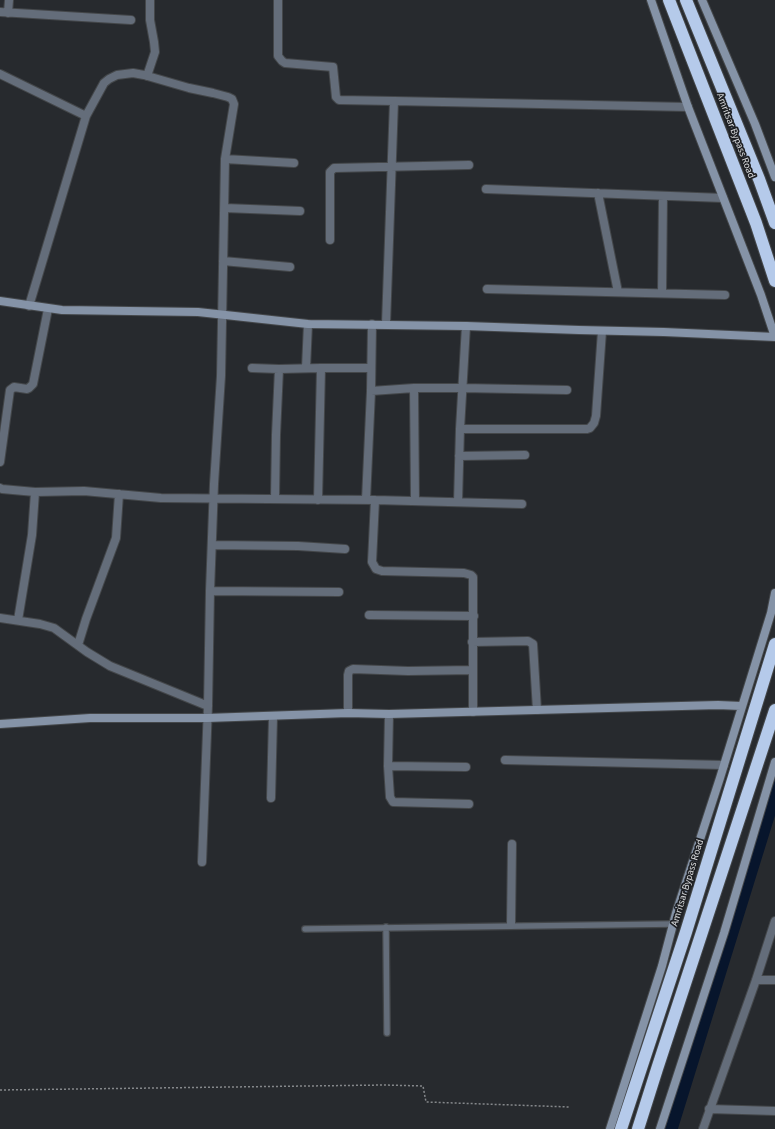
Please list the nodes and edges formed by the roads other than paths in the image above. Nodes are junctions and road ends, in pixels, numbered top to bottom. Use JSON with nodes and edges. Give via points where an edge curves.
{"nodes":[{"id":1,"x":9,"y":0,"type":"edge"},
{"id":2,"x":150,"y":0,"type":"edge"},
{"id":3,"x":278,"y":0,"type":"edge"},
{"id":4,"x":651,"y":0,"type":"edge"},
{"id":5,"x":669,"y":0,"type":"edge"},
{"id":6,"x":686,"y":0,"type":"edge"},
{"id":7,"x":702,"y":0,"type":"edge"},
{"id":8,"x":4,"y":12,"type":"edge"},
{"id":9,"x":131,"y":20,"type":"dead end"},
{"id":10,"x":0,"y":74,"type":"edge"},
{"id":11,"x":148,"y":76,"type":"junction"},
{"id":12,"x":394,"y":101,"type":"junction"},
{"id":13,"x":688,"y":107,"type":"junction"},
{"id":14,"x":86,"y":116,"type":"junction"},
{"id":15,"x":225,"y":159,"type":"junction"},
{"id":16,"x":294,"y":163,"type":"dead end"},
{"id":17,"x":469,"y":165,"type":"dead end"},
{"id":18,"x":392,"y":167,"type":"junction"},
{"id":19,"x":775,"y":176,"type":"edge"},
{"id":20,"x":486,"y":189,"type":"dead end"},
{"id":21,"x":598,"y":193,"type":"junction"},
{"id":22,"x":663,"y":196,"type":"junction"},
{"id":23,"x":724,"y":198,"type":"junction"},
{"id":24,"x":225,"y":208,"type":"junction"},
{"id":25,"x":300,"y":211,"type":"dead end"},
{"id":26,"x":775,"y":223,"type":"edge"},
{"id":27,"x":330,"y":240,"type":"dead end"},
{"id":28,"x":223,"y":261,"type":"junction"},
{"id":29,"x":290,"y":267,"type":"dead end"},
{"id":30,"x":775,"y":281,"type":"edge"},
{"id":31,"x":487,"y":289,"type":"dead end"},
{"id":32,"x":618,"y":292,"type":"junction"},
{"id":33,"x":662,"y":294,"type":"junction"},
{"id":34,"x":725,"y":295,"type":"dead end"},
{"id":35,"x":0,"y":301,"type":"edge"},
{"id":36,"x":29,"y":306,"type":"junction"},
{"id":37,"x":48,"y":309,"type":"junction"},
{"id":38,"x":222,"y":314,"type":"junction"},
{"id":39,"x":308,"y":324,"type":"junction"},
{"id":40,"x":372,"y":324,"type":"junction"},
{"id":41,"x":386,"y":324,"type":"junction"},
{"id":42,"x":466,"y":326,"type":"junction"},
{"id":43,"x":602,"y":331,"type":"junction"},
{"id":44,"x":775,"y":337,"type":"edge"},
{"id":45,"x":252,"y":368,"type":"dead end"},
{"id":46,"x":306,"y":368,"type":"junction"},
{"id":47,"x":321,"y":368,"type":"junction"},
{"id":48,"x":371,"y":368,"type":"junction"},
{"id":49,"x":279,"y":369,"type":"junction"},
{"id":50,"x":414,"y":388,"type":"junction"},
{"id":51,"x":462,"y":388,"type":"junction"},
{"id":52,"x":567,"y":390,"type":"dead end"},
{"id":53,"x":371,"y":391,"type":"junction"},
{"id":54,"x":460,"y":429,"type":"junction"},
{"id":55,"x":525,"y":455,"type":"dead end"},
{"id":56,"x":459,"y":456,"type":"junction"},
{"id":57,"x":0,"y":462,"type":"edge"},
{"id":58,"x":0,"y":488,"type":"edge"},
{"id":59,"x":35,"y":492,"type":"junction"},
{"id":60,"x":119,"y":494,"type":"junction"},
{"id":61,"x":214,"y":498,"type":"junction"},
{"id":62,"x":275,"y":499,"type":"junction"},
{"id":63,"x":318,"y":500,"type":"junction"},
{"id":64,"x":366,"y":500,"type":"junction"},
{"id":65,"x":375,"y":500,"type":"junction"},
{"id":66,"x":415,"y":501,"type":"junction"},
{"id":67,"x":458,"y":502,"type":"junction"},
{"id":68,"x":522,"y":504,"type":"dead end"},
{"id":69,"x":212,"y":545,"type":"junction"},
{"id":70,"x":345,"y":549,"type":"dead end"},
{"id":71,"x":210,"y":591,"type":"junction"},
{"id":72,"x":339,"y":592,"type":"dead end"},
{"id":73,"x":775,"y":593,"type":"edge"},
{"id":74,"x":369,"y":615,"type":"dead end"},
{"id":75,"x":474,"y":616,"type":"junction"},
{"id":76,"x":0,"y":618,"type":"edge"},
{"id":77,"x":18,"y":620,"type":"junction"},
{"id":78,"x":472,"y":642,"type":"junction"},
{"id":79,"x":775,"y":644,"type":"edge"},
{"id":80,"x":78,"y":645,"type":"junction"},
{"id":81,"x":473,"y":670,"type":"junction"},
{"id":82,"x":208,"y":706,"type":"junction"},
{"id":83,"x":741,"y":706,"type":"junction"},
{"id":84,"x":536,"y":710,"type":"junction"},
{"id":85,"x":775,"y":710,"type":"edge"},
{"id":86,"x":473,"y":712,"type":"junction"},
{"id":87,"x":348,"y":713,"type":"junction"},
{"id":88,"x":389,"y":714,"type":"junction"},
{"id":89,"x":273,"y":717,"type":"junction"},
{"id":90,"x":207,"y":718,"type":"junction"},
{"id":91,"x":0,"y":724,"type":"edge"},
{"id":92,"x":505,"y":760,"type":"dead end"},
{"id":93,"x":775,"y":762,"type":"edge"},
{"id":94,"x":724,"y":764,"type":"junction"},
{"id":95,"x":388,"y":766,"type":"junction"},
{"id":96,"x":466,"y":767,"type":"dead end"},
{"id":97,"x":271,"y":798,"type":"dead end"},
{"id":98,"x":469,"y":804,"type":"dead end"},
{"id":99,"x":512,"y":844,"type":"dead end"},
{"id":100,"x":202,"y":862,"type":"dead end"},
{"id":101,"x":775,"y":921,"type":"edge"},
{"id":102,"x":673,"y":924,"type":"junction"},
{"id":103,"x":511,"y":925,"type":"junction"},
{"id":104,"x":386,"y":927,"type":"junction"},
{"id":105,"x":305,"y":929,"type":"dead end"},
{"id":106,"x":756,"y":980,"type":"junction"},
{"id":107,"x":775,"y":980,"type":"edge"},
{"id":108,"x":387,"y":1033,"type":"dead end"},
{"id":109,"x":709,"y":1109,"type":"junction"},
{"id":110,"x":775,"y":1111,"type":"edge"},
{"id":111,"x":610,"y":1129,"type":"edge"},
{"id":112,"x":621,"y":1129,"type":"edge"},
{"id":113,"x":638,"y":1129,"type":"edge"},
{"id":114,"x":660,"y":1129,"type":"edge"},
{"id":115,"x":703,"y":1129,"type":"edge"}],
"edges":[{"from":1,"to":8,"type":"street"},
{"from":2,"to":11,"type":"street","via":[[155,52]]},
{"from":3,"to":12,"type":"street","via":[[278,56],[282,62],[333,67],[336,98],[339,100]]},
{"from":4,"to":13,"type":"street"},
{"from":5,"to":30,"type":"highway","name":"Amritsar Bypass Road","via":[[756,223]]},
{"from":6,"to":26,"type":"highway","name":"Amritsar Bypass Road"},
{"from":7,"to":19,"type":"street"},
{"from":8,"to":9,"type":"street"},
{"from":10,"to":14,"type":"street"},
{"from":11,"to":14,"type":"street","via":[[133,73],[109,78]]},
{"from":11,"to":15,"type":"street","via":[[232,100],[234,104]]},
{"from":12,"to":13,"type":"street"},
{"from":12,"to":18,"type":"street"},
{"from":13,"to":23,"type":"street"},
{"from":14,"to":36,"type":"street"},
{"from":15,"to":16,"type":"street"},
{"from":15,"to":24,"type":"street"},
{"from":17,"to":18,"type":"street"},
{"from":18,"to":27,"type":"street","via":[[332,169]]},
{"from":18,"to":41,"type":"street"},
{"from":20,"to":21,"type":"street"},
{"from":21,"to":22,"type":"street"},
{"from":21,"to":32,"type":"street"},
{"from":22,"to":23,"type":"street"},
{"from":22,"to":33,"type":"street"},
{"from":23,"to":44,"type":"street"},
{"from":24,"to":25,"type":"street"},
{"from":24,"to":28,"type":"street"},
{"from":28,"to":29,"type":"street"},
{"from":28,"to":38,"type":"street"},
{"from":31,"to":32,"type":"street"},
{"from":32,"to":33,"type":"street"},
{"from":33,"to":34,"type":"street"},
{"from":35,"to":36,"type":"street"},
{"from":36,"to":37,"type":"street"},
{"from":37,"to":38,"type":"street"},
{"from":37,"to":57,"type":"street","via":[[33,384],[29,388],[14,387],[10,390]]},
{"from":38,"to":39,"type":"street"},
{"from":38,"to":61,"type":"street"},
{"from":39,"to":40,"type":"street"},
{"from":39,"to":46,"type":"street"},
{"from":40,"to":41,"type":"street"},
{"from":40,"to":48,"type":"street"},
{"from":41,"to":42,"type":"street"},
{"from":42,"to":43,"type":"street"},
{"from":42,"to":51,"type":"street"},
{"from":43,"to":44,"type":"street"},
{"from":43,"to":54,"type":"street","via":[[596,416],[590,428]]},
{"from":45,"to":49,"type":"street"},
{"from":46,"to":47,"type":"street"},
{"from":46,"to":49,"type":"street"},
{"from":47,"to":48,"type":"street"},
{"from":47,"to":63,"type":"street"},
{"from":48,"to":53,"type":"street"},
{"from":49,"to":62,"type":"street"},
{"from":50,"to":51,"type":"street"},
{"from":50,"to":53,"type":"street"},
{"from":50,"to":66,"type":"street"},
{"from":51,"to":52,"type":"street"},
{"from":51,"to":54,"type":"street"},
{"from":53,"to":64,"type":"street"},
{"from":54,"to":56,"type":"street"},
{"from":55,"to":56,"type":"street"},
{"from":56,"to":67,"type":"street"},
{"from":58,"to":59,"type":"street"},
{"from":59,"to":60,"type":"street","via":[[84,491]]},
{"from":59,"to":77,"type":"street","via":[[32,536]]},
{"from":60,"to":61,"type":"street","via":[[161,498]]},
{"from":60,"to":80,"type":"street","via":[[116,538]]},
{"from":61,"to":62,"type":"street"},
{"from":61,"to":69,"type":"street"},
{"from":62,"to":63,"type":"street"},
{"from":63,"to":64,"type":"street"},
{"from":64,"to":65,"type":"street"},
{"from":65,"to":66,"type":"street"},
{"from":65,"to":75,"type":"street","via":[[372,562],[376,569],[471,575],[474,581]]},
{"from":66,"to":67,"type":"street"},
{"from":67,"to":68,"type":"street"},
{"from":69,"to":70,"type":"street"},
{"from":69,"to":71,"type":"street"},
{"from":71,"to":72,"type":"street"},
{"from":71,"to":82,"type":"street"},
{"from":73,"to":83,"type":"street"},
{"from":74,"to":75,"type":"street"},
{"from":75,"to":78,"type":"street"},
{"from":76,"to":77,"type":"street"},
{"from":77,"to":80,"type":"street","via":[[54,628]]},
{"from":78,"to":81,"type":"street"},
{"from":78,"to":84,"type":"street","via":[[528,641],[533,644]]},
{"from":79,"to":112,"type":"highway","name":"Amritsar Bypass Road"},
{"from":80,"to":82,"type":"street","via":[[110,666]]},
{"from":81,"to":86,"type":"street"},
{"from":81,"to":87,"type":"street","via":[[353,669],[348,675]]},
{"from":82,"to":90,"type":"street"},
{"from":83,"to":84,"type":"street"},
{"from":83,"to":94,"type":"street"},
{"from":84,"to":86,"type":"street"},
{"from":85,"to":113,"type":"highway"},
{"from":86,"to":88,"type":"street"},
{"from":87,"to":88,"type":"street"},
{"from":87,"to":89,"type":"street"},
{"from":88,"to":95,"type":"street"},
{"from":89,"to":90,"type":"street"},
{"from":89,"to":97,"type":"street"},
{"from":90,"to":91,"type":"street","via":[[90,718]]},
{"from":90,"to":100,"type":"street"},
{"from":92,"to":94,"type":"street"},
{"from":93,"to":114,"type":"street","via":[[724,933]]},
{"from":94,"to":102,"type":"street"},
{"from":95,"to":96,"type":"street"},
{"from":95,"to":98,"type":"street","via":[[390,797],[393,802]]},
{"from":99,"to":103,"type":"street"},
{"from":101,"to":106,"type":"street"},
{"from":102,"to":103,"type":"lane"},
{"from":102,"to":111,"type":"street"},
{"from":103,"to":104,"type":"lane"},
{"from":104,"to":105,"type":"lane"},
{"from":104,"to":108,"type":"lane"},
{"from":106,"to":107,"type":"street"},
{"from":106,"to":109,"type":"street"},
{"from":109,"to":110,"type":"street"},
{"from":109,"to":115,"type":"street"}]}
